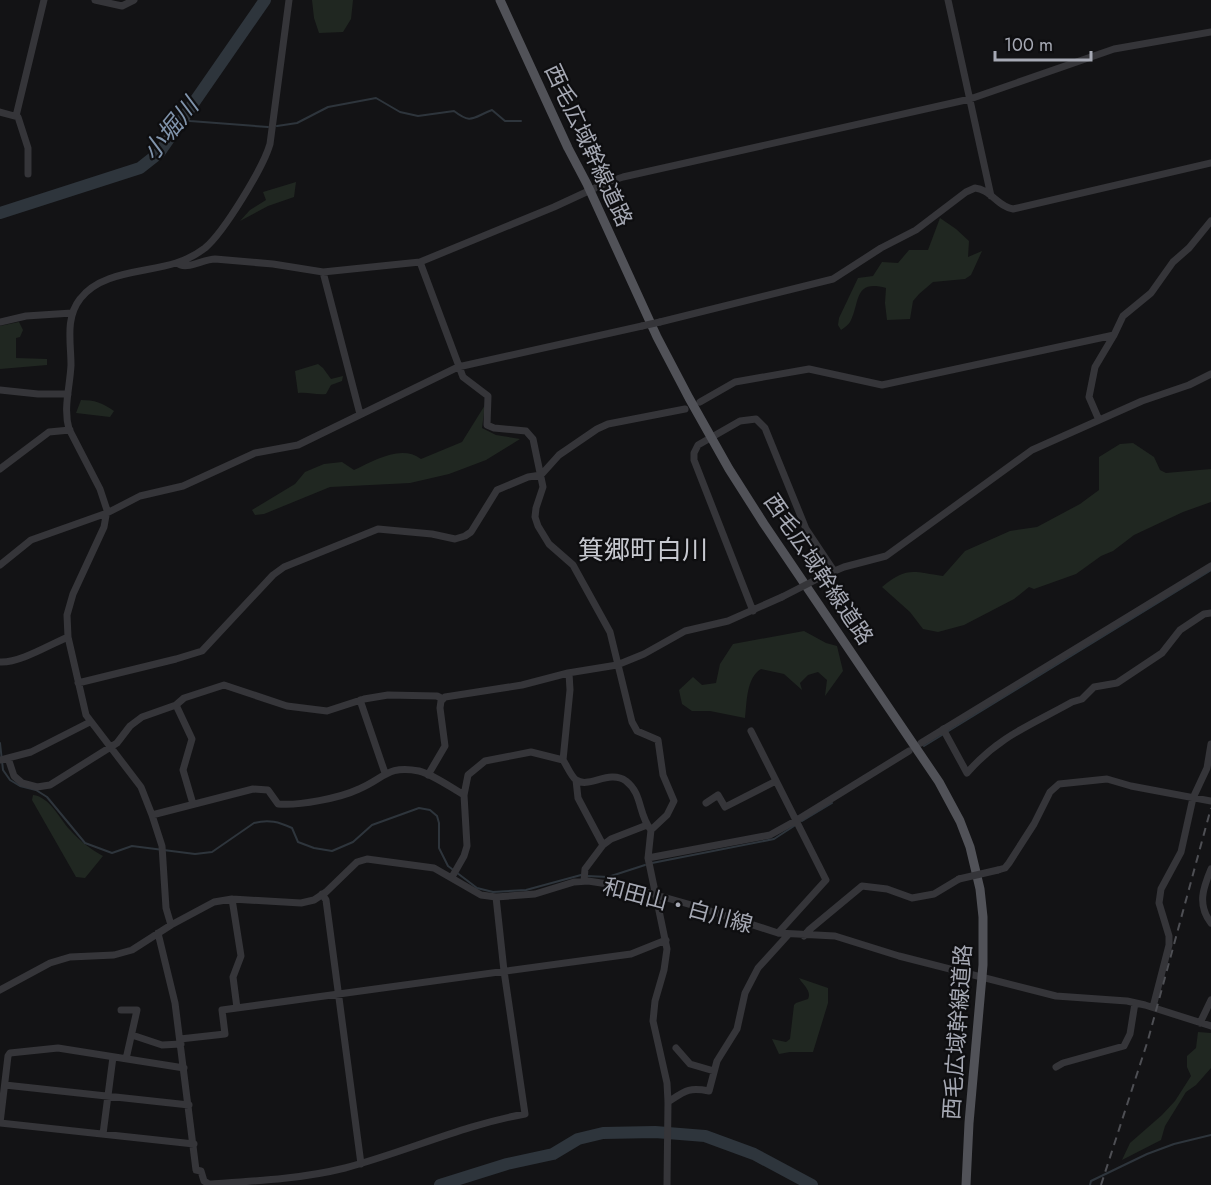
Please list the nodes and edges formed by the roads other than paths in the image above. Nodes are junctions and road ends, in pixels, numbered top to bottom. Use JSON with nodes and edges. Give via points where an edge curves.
{"nodes":[{"id":1,"x":44,"y":0,"type":"edge"},
{"id":2,"x":94,"y":0,"type":"edge"},
{"id":3,"x":134,"y":0,"type":"edge"},
{"id":4,"x":289,"y":0,"type":"edge"},
{"id":5,"x":500,"y":0,"type":"edge"},
{"id":6,"x":948,"y":0,"type":"edge"},
{"id":7,"x":1211,"y":32,"type":"edge"},
{"id":8,"x":970,"y":99,"type":"junction"},
{"id":9,"x":0,"y":112,"type":"edge"},
{"id":10,"x":16,"y":116,"type":"junction"},
{"id":11,"x":1211,"y":163,"type":"edge"},
{"id":12,"x":28,"y":174,"type":"dead end"},
{"id":13,"x":590,"y":191,"type":"junction"},
{"id":14,"x":991,"y":196,"type":"junction"},
{"id":15,"x":1211,"y":221,"type":"edge"},
{"id":16,"x":420,"y":262,"type":"junction"},
{"id":17,"x":177,"y":263,"type":"junction"},
{"id":18,"x":324,"y":272,"type":"junction"},
{"id":19,"x":72,"y":313,"type":"junction"},
{"id":20,"x":0,"y":322,"type":"edge"},
{"id":21,"x":1114,"y":335,"type":"junction"},
{"id":22,"x":458,"y":367,"type":"junction"},
{"id":23,"x":1211,"y":374,"type":"edge"},
{"id":24,"x":0,"y":390,"type":"edge"},
{"id":25,"x":68,"y":394,"type":"junction"},
{"id":26,"x":700,"y":402,"type":"dead end"},
{"id":27,"x":685,"y":408,"type":"dead end"},
{"id":28,"x":360,"y":414,"type":"junction"},
{"id":29,"x":1099,"y":420,"type":"junction"},
{"id":30,"x":70,"y":430,"type":"junction"},
{"id":31,"x":712,"y":437,"type":"junction"},
{"id":32,"x":0,"y":469,"type":"edge"},
{"id":33,"x":541,"y":475,"type":"junction"},
{"id":34,"x":107,"y":513,"type":"junction"},
{"id":35,"x":0,"y":565,"type":"edge"},
{"id":36,"x":1211,"y":566,"type":"edge"},
{"id":37,"x":834,"y":571,"type":"junction"},
{"id":38,"x":753,"y":611,"type":"junction"},
{"id":39,"x":1211,"y":614,"type":"edge"},
{"id":40,"x":68,"y":637,"type":"junction"},
{"id":41,"x":0,"y":662,"type":"edge"},
{"id":42,"x":617,"y":665,"type":"junction"},
{"id":43,"x":569,"y":673,"type":"junction"},
{"id":44,"x":78,"y":683,"type":"junction"},
{"id":45,"x":442,"y":699,"type":"junction"},
{"id":46,"x":360,"y":700,"type":"junction"},
{"id":47,"x":176,"y":705,"type":"junction"},
{"id":48,"x":90,"y":722,"type":"junction"},
{"id":49,"x":751,"y":730,"type":"dead end"},
{"id":50,"x":945,"y":732,"type":"junction"},
{"id":51,"x":921,"y":743,"type":"dead end"},
{"id":52,"x":1211,"y":744,"type":"edge"},
{"id":53,"x":110,"y":748,"type":"junction"},
{"id":54,"x":909,"y":751,"type":"dead end"},
{"id":55,"x":5,"y":759,"type":"edge"},
{"id":56,"x":563,"y":760,"type":"junction"},
{"id":57,"x":385,"y":773,"type":"junction"},
{"id":58,"x":428,"y":774,"type":"junction"},
{"id":59,"x":576,"y":780,"type":"junction"},
{"id":60,"x":776,"y":781,"type":"junction"},
{"id":61,"x":464,"y":795,"type":"junction"},
{"id":62,"x":1193,"y":798,"type":"junction"},
{"id":63,"x":1211,"y":801,"type":"edge"},
{"id":64,"x":706,"y":803,"type":"dead end"},
{"id":65,"x":193,"y":804,"type":"junction"},
{"id":66,"x":152,"y":815,"type":"junction"},
{"id":67,"x":797,"y":820,"type":"junction"},
{"id":68,"x":649,"y":827,"type":"junction"},
{"id":69,"x":603,"y":845,"type":"junction"},
{"id":70,"x":648,"y":858,"type":"junction"},
{"id":71,"x":1211,"y":869,"type":"edge"},
{"id":72,"x":454,"y":873,"type":"junction"},
{"id":73,"x":584,"y":880,"type":"junction"},
{"id":74,"x":322,"y":894,"type":"junction"},
{"id":75,"x":657,"y":896,"type":"junction"},
{"id":76,"x":496,"y":897,"type":"junction"},
{"id":77,"x":232,"y":899,"type":"junction"},
{"id":78,"x":1211,"y":923,"type":"edge"},
{"id":79,"x":171,"y":925,"type":"junction"},
{"id":80,"x":158,"y":933,"type":"junction"},
{"id":81,"x":778,"y":933,"type":"junction"},
{"id":82,"x":788,"y":934,"type":"junction"},
{"id":83,"x":804,"y":936,"type":"junction"},
{"id":84,"x":666,"y":940,"type":"junction"},
{"id":85,"x":504,"y":971,"type":"junction"},
{"id":86,"x":982,"y":976,"type":"junction"},
{"id":87,"x":0,"y":990,"type":"edge"},
{"id":88,"x":338,"y":994,"type":"junction"},
{"id":89,"x":1211,"y":1000,"type":"edge"},
{"id":90,"x":1135,"y":1003,"type":"junction"},
{"id":91,"x":1153,"y":1007,"type":"junction"},
{"id":92,"x":237,"y":1008,"type":"junction"},
{"id":93,"x":121,"y":1010,"type":"dead end"},
{"id":94,"x":1200,"y":1023,"type":"junction"},
{"id":95,"x":1211,"y":1026,"type":"edge"},
{"id":96,"x":132,"y":1035,"type":"junction"},
{"id":97,"x":181,"y":1042,"type":"junction"},
{"id":98,"x":676,"y":1048,"type":"dead end"},
{"id":99,"x":113,"y":1057,"type":"junction"},
{"id":100,"x":126,"y":1059,"type":"junction"},
{"id":101,"x":1056,"y":1067,"type":"dead end"},
{"id":102,"x":184,"y":1068,"type":"junction"},
{"id":103,"x":714,"y":1071,"type":"junction"},
{"id":104,"x":5,"y":1085,"type":"junction"},
{"id":105,"x":108,"y":1096,"type":"junction"},
{"id":106,"x":668,"y":1102,"type":"junction"},
{"id":107,"x":189,"y":1105,"type":"junction"},
{"id":108,"x":103,"y":1134,"type":"junction"},
{"id":109,"x":194,"y":1144,"type":"junction"},
{"id":110,"x":361,"y":1164,"type":"junction"},
{"id":111,"x":667,"y":1182,"type":"edge"},
{"id":112,"x":966,"y":1185,"type":"edge"}],
"edges":[{"from":1,"to":10,"type":"street"},
{"from":2,"to":3,"type":"street","via":[[122,6]]},
{"from":4,"to":17,"type":"street","via":[[267,155],[217,234],[206,247]]},
{"from":5,"to":13,"type":"main road","name":"西毛広域幹線道路"},
{"from":6,"to":8,"type":"street"},
{"from":7,"to":8,"type":"street","via":[[1114,49]]},
{"from":8,"to":13,"type":"street","via":[[623,177]]},
{"from":8,"to":14,"type":"street"},
{"from":9,"to":10,"type":"street"},
{"from":10,"to":12,"type":"street","via":[[28,148]]},
{"from":11,"to":14,"type":"street","via":[[1013,209]]},
{"from":13,"to":16,"type":"street"},
{"from":13,"to":31,"type":"main road","name":"西毛広域幹線道路","via":[[657,337]]},
{"from":14,"to":22,"type":"street","bridge":true,"via":[[980,188],[971,189],[928,223],[833,279]]},
{"from":15,"to":21,"type":"street","via":[[1151,293],[1123,316]]},
{"from":16,"to":18,"type":"street"},
{"from":16,"to":22,"type":"street"},
{"from":17,"to":18,"type":"street","via":[[188,266],[215,259]]},
{"from":17,"to":19,"type":"street","via":[[97,284],[79,300]]},
{"from":18,"to":28,"type":"street"},
{"from":19,"to":20,"type":"street"},
{"from":19,"to":25,"type":"street"},
{"from":21,"to":26,"type":"street","via":[[882,385],[809,369],[735,382]]},
{"from":21,"to":29,"type":"street","via":[[1095,366],[1089,397]]},
{"from":22,"to":28,"type":"street"},
{"from":22,"to":33,"type":"street","via":[[463,377],[488,396],[487,425],[530,434]]},
{"from":23,"to":29,"type":"street"},
{"from":24,"to":25,"type":"street"},
{"from":25,"to":30,"type":"street","via":[[66,414]]},
{"from":27,"to":33,"type":"street","via":[[602,426],[559,455]]},
{"from":28,"to":34,"type":"street","via":[[298,445],[255,453],[183,486],[140,496]]},
{"from":29,"to":37,"type":"street","via":[[1032,450],[886,556]]},
{"from":30,"to":32,"type":"street","via":[[49,432]]},
{"from":30,"to":34,"type":"street","via":[[100,489]]},
{"from":31,"to":37,"type":"street","via":[[740,421],[756,419],[761,423],[806,529]]},
{"from":31,"to":38,"type":"street","via":[[698,445],[694,460]]},
{"from":31,"to":86,"type":"main road","name":"西毛広域幹線道路","via":[[764,524],[951,803],[970,847],[980,889]]},
{"from":33,"to":42,"type":"street","via":[[543,487],[536,508],[538,525],[549,544],[576,571],[610,632]]},
{"from":33,"to":44,"type":"street","via":[[497,490],[465,536],[378,529],[284,567],[197,653]]},
{"from":34,"to":35,"type":"street","via":[[31,540]]},
{"from":34,"to":40,"type":"street","via":[[73,594],[67,615]]},
{"from":36,"to":50,"type":"street"},
{"from":37,"to":38,"type":"street","bridge":true},
{"from":38,"to":42,"type":"street","via":[[685,632]]},
{"from":39,"to":50,"type":"street","via":[[1204,614],[1180,630],[1162,653],[1117,683],[1094,687],[1082,699],[1009,735],[967,773]]},
{"from":40,"to":41,"type":"street"},
{"from":40,"to":44,"type":"street"},
{"from":42,"to":43,"type":"street"},
{"from":42,"to":68,"type":"street","via":[[632,722],[637,731],[658,741],[663,775],[674,798],[667,814]]},
{"from":43,"to":45,"type":"street"},
{"from":43,"to":56,"type":"street"},
{"from":44,"to":48,"type":"street"},
{"from":45,"to":46,"type":"street","via":[[394,694]]},
{"from":45,"to":58,"type":"street","via":[[445,746]]},
{"from":46,"to":47,"type":"street","via":[[327,711],[288,706],[224,685],[184,698]]},
{"from":46,"to":57,"type":"street"},
{"from":47,"to":53,"type":"street","via":[[135,721]]},
{"from":47,"to":65,"type":"street","via":[[192,739],[183,771]]},
{"from":48,"to":53,"type":"street"},
{"from":48,"to":55,"type":"street","via":[[40,748]]},
{"from":49,"to":60,"type":"street"},
{"from":50,"to":51,"type":"street"},
{"from":52,"to":62,"type":"street","via":[[1207,768]]},
{"from":53,"to":55,"type":"street","via":[[43,786],[28,786],[18,780]]},
{"from":53,"to":66,"type":"street","via":[[141,787]]},
{"from":54,"to":67,"type":"street"},
{"from":56,"to":59,"type":"street"},
{"from":56,"to":61,"type":"street","via":[[531,752],[485,761],[470,772]]},
{"from":57,"to":58,"type":"street","via":[[402,770]]},
{"from":57,"to":65,"type":"street","via":[[354,791],[294,805],[278,804],[268,790],[262,789],[243,790]]},
{"from":58,"to":61,"type":"street"},
{"from":59,"to":68,"type":"street","via":[[587,782],[612,776],[624,780],[634,789]]},
{"from":59,"to":69,"type":"street","via":[[578,798]]},
{"from":60,"to":64,"type":"street","via":[[725,807],[717,795]]},
{"from":60,"to":67,"type":"street"},
{"from":61,"to":72,"type":"street","via":[[467,846]]},
{"from":62,"to":63,"type":"street"},
{"from":62,"to":83,"type":"street","bridge":true,"via":[[1107,779],[1059,784],[1050,792],[1005,868],[959,879],[934,894],[912,898],[887,889],[858,887]]},
{"from":62,"to":91,"type":"street","via":[[1181,852],[1161,889],[1159,903],[1170,945]]},
{"from":65,"to":66,"type":"street"},
{"from":66,"to":79,"type":"street","via":[[162,846],[166,908]]},
{"from":67,"to":70,"type":"street","via":[[770,835]]},
{"from":67,"to":81,"type":"street","via":[[826,880]]},
{"from":68,"to":69,"type":"street"},
{"from":68,"to":70,"type":"street"},
{"from":69,"to":73,"type":"street","via":[[585,871]]},
{"from":70,"to":75,"type":"street"},
{"from":71,"to":78,"type":"street","via":[[1202,896]]},
{"from":72,"to":74,"type":"street","name":"和田山・白川線","via":[[367,859],[357,862]]},
{"from":72,"to":76,"type":"street","name":"和田山・白川線","via":[[481,895]]},
{"from":73,"to":75,"type":"street","name":"和田山・白川線"},
{"from":73,"to":76,"type":"street","name":"和田山・白川線","via":[[535,894]]},
{"from":74,"to":77,"type":"street","name":"和田山・白川線","via":[[301,903]]},
{"from":74,"to":88,"type":"street","via":[[326,900]]},
{"from":75,"to":81,"type":"street","name":"和田山・白川線"},
{"from":75,"to":84,"type":"street"},
{"from":76,"to":85,"type":"street"},
{"from":77,"to":79,"type":"street","name":"和田山・白川線","via":[[214,902]]},
{"from":77,"to":92,"type":"street","via":[[241,956],[232,977]]},
{"from":79,"to":80,"type":"street","name":"和田山・白川線"},
{"from":80,"to":87,"type":"street","name":"和田山・白川線","via":[[132,950],[114,955],[70,957],[50,963]]},
{"from":80,"to":97,"type":"street"},
{"from":81,"to":82,"type":"street","name":"和田山・白川線"},
{"from":82,"to":83,"type":"street","name":"和田山・白川線"},
{"from":82,"to":103,"type":"street","via":[[758,968],[745,993],[737,1029]]},
{"from":83,"to":86,"type":"street","name":"和田山・白川線","via":[[835,936]]},
{"from":84,"to":85,"type":"street","via":[[631,954]]},
{"from":84,"to":106,"type":"street","via":[[666,962],[653,1021]]},
{"from":85,"to":88,"type":"street"},
{"from":85,"to":110,"type":"street","via":[[525,1114],[497,1119]]},
{"from":86,"to":90,"type":"street","name":"和田山・白川線","via":[[1056,996]]},
{"from":86,"to":112,"type":"main road","name":"西毛広域幹線道路"},
{"from":88,"to":92,"type":"street"},
{"from":88,"to":110,"type":"street"},
{"from":89,"to":94,"type":"street"},
{"from":90,"to":91,"type":"street","name":"和田山・白川線"},
{"from":90,"to":101,"type":"street","via":[[1124,1046]]},
{"from":91,"to":94,"type":"street","name":"和田山・白川線"},
{"from":92,"to":97,"type":"street","via":[[222,1010],[225,1034]]},
{"from":93,"to":96,"type":"street","via":[[137,1010]]},
{"from":94,"to":95,"type":"street","name":"和田山・白川線"},
{"from":96,"to":97,"type":"street","via":[[162,1045]]},
{"from":96,"to":100,"type":"street"},
{"from":97,"to":102,"type":"street"},
{"from":98,"to":103,"type":"street","via":[[690,1064]]},
{"from":99,"to":100,"type":"street"},
{"from":99,"to":104,"type":"street","via":[[52,1048],[10,1053]]},
{"from":99,"to":105,"type":"street"},
{"from":100,"to":102,"type":"street"},
{"from":102,"to":107,"type":"street"},
{"from":103,"to":106,"type":"street","via":[[709,1091],[688,1089]]},
{"from":104,"to":105,"type":"street"},
{"from":104,"to":108,"type":"street","via":[[0,1123]]},
{"from":105,"to":107,"type":"street"},
{"from":105,"to":108,"type":"street"},
{"from":106,"to":111,"type":"street"},
{"from":107,"to":109,"type":"street"},
{"from":108,"to":109,"type":"street"},
{"from":109,"to":110,"type":"street","via":[[196,1170],[209,1184],[313,1175]]}]}
